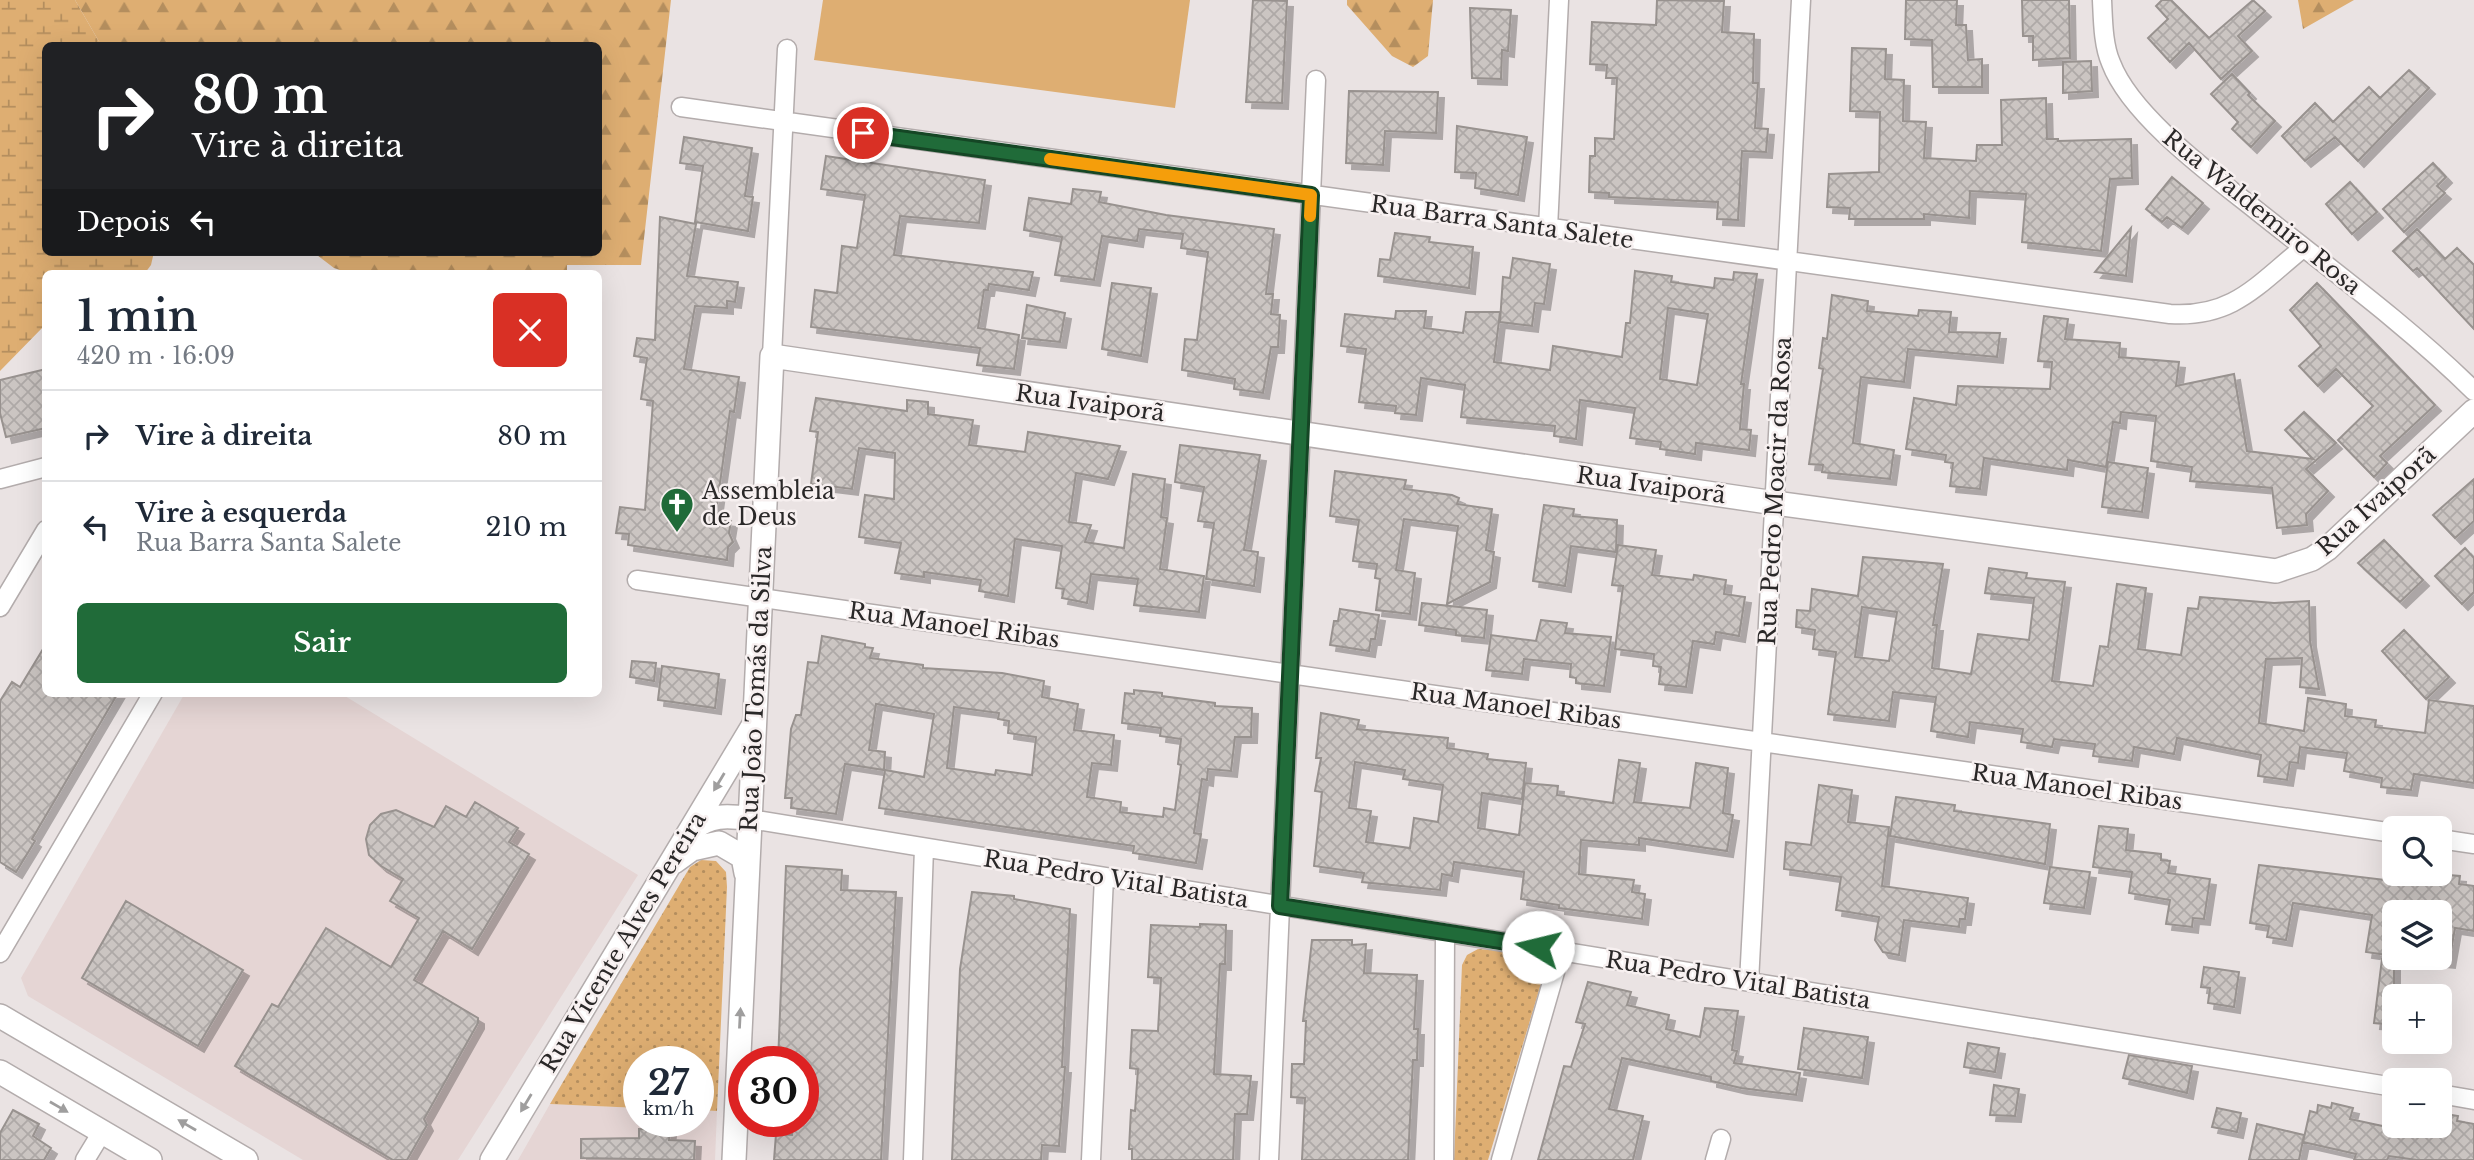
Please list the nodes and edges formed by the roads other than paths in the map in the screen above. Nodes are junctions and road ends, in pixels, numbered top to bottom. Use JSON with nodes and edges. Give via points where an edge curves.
{"nodes":[{"id":1,"x":1559,"y":0,"type":"edge"},
{"id":2,"x":1801,"y":0,"type":"edge"},
{"id":3,"x":2102,"y":0,"type":"edge"},
{"id":4,"x":787,"y":50,"type":"dead end"},
{"id":5,"x":1316,"y":80,"type":"dead end"},
{"id":6,"x":681,"y":107,"type":"dead end"},
{"id":7,"x":784,"y":122,"type":"junction"},
{"id":8,"x":1311,"y":195,"type":"junction"},
{"id":9,"x":1548,"y":228,"type":"junction"},
{"id":10,"x":2304,"y":248,"type":"junction"},
{"id":11,"x":1787,"y":261,"type":"junction"},
{"id":12,"x":772,"y":356,"type":"junction"},
{"id":13,"x":2474,"y":391,"type":"edge"},
{"id":14,"x":2474,"y":411,"type":"edge"},
{"id":15,"x":1301,"y":434,"type":"junction"},
{"id":16,"x":42,"y":468,"type":"edge"},
{"id":17,"x":0,"y":479,"type":"edge"},
{"id":18,"x":1775,"y":503,"type":"junction"},
{"id":19,"x":42,"y":537,"type":"edge"},
{"id":20,"x":637,"y":580,"type":"dead end"},
{"id":21,"x":760,"y":597,"type":"junction"},
{"id":22,"x":0,"y":607,"type":"edge"},
{"id":23,"x":1291,"y":674,"type":"junction"},
{"id":24,"x":151,"y":697,"type":"edge"},
{"id":25,"x":754,"y":724,"type":"junction"},
{"id":26,"x":1763,"y":742,"type":"junction"},
{"id":27,"x":750,"y":819,"type":"junction"},
{"id":28,"x":690,"y":831,"type":"junction"},
{"id":29,"x":2382,"y":831,"type":"edge"},
{"id":30,"x":2452,"y":841,"type":"edge"},
{"id":31,"x":2474,"y":844,"type":"edge"},
{"id":32,"x":924,"y":848,"type":"junction"},
{"id":33,"x":666,"y":871,"type":"junction"},
{"id":34,"x":747,"y":876,"type":"junction"},
{"id":35,"x":1104,"y":877,"type":"junction"},
{"id":36,"x":1280,"y":906,"type":"junction"},
{"id":37,"x":1445,"y":932,"type":"junction"},
{"id":38,"x":1561,"y":951,"type":"junction"},
{"id":39,"x":0,"y":953,"type":"edge"},
{"id":40,"x":1749,"y":982,"type":"junction"},
{"id":41,"x":0,"y":1016,"type":"edge"},
{"id":42,"x":0,"y":1072,"type":"edge"},
{"id":43,"x":2382,"y":1085,"type":"edge"},
{"id":44,"x":2452,"y":1096,"type":"edge"},
{"id":45,"x":2474,"y":1100,"type":"edge"},
{"id":46,"x":102,"y":1132,"type":"junction"},
{"id":47,"x":1721,"y":1139,"type":"dead end"},
{"id":48,"x":85,"y":1160,"type":"edge"},
{"id":49,"x":150,"y":1160,"type":"edge"},
{"id":50,"x":246,"y":1160,"type":"edge"},
{"id":51,"x":492,"y":1160,"type":"edge"},
{"id":52,"x":734,"y":1160,"type":"edge"},
{"id":53,"x":913,"y":1160,"type":"edge"},
{"id":54,"x":1091,"y":1160,"type":"edge"},
{"id":55,"x":1269,"y":1160,"type":"edge"},
{"id":56,"x":1444,"y":1160,"type":"edge"},
{"id":57,"x":1501,"y":1160,"type":"edge"},
{"id":58,"x":1715,"y":1160,"type":"edge"}],
"edges":[{"from":1,"to":9,"type":"street"},
{"from":2,"to":11,"type":"street","name":"Rua Pedro Moacir da Rosa"},
{"from":3,"to":10,"type":"street","name":"Rua Waldemiro Rosa","via":[[2110,63],[2124,88],[2176,143]]},
{"from":4,"to":7,"type":"street","name":"Rua João Tomás da Silva"},
{"from":5,"to":8,"type":"street"},
{"from":6,"to":7,"type":"street","name":"Rua Barra Santa Salete"},
{"from":7,"to":8,"type":"street","name":"Rua Barra Santa Salete"},
{"from":7,"to":12,"type":"street","name":"Rua João Tomás da Silva"},
{"from":8,"to":9,"type":"street","name":"Rua Barra Santa Salete"},
{"from":8,"to":15,"type":"street"},
{"from":9,"to":11,"type":"street","name":"Rua Barra Santa Salete"},
{"from":10,"to":11,"type":"street","name":"Rua Barra Santa Salete","via":[[2226,308],[2193,316]]},
{"from":10,"to":13,"type":"street","name":"Rua Waldemiro Rosa","via":[[2409,331]]},
{"from":11,"to":18,"type":"street","name":"Rua Pedro Moacir da Rosa"},
{"from":12,"to":15,"type":"street","name":"Rua Ivaiporã"},
{"from":12,"to":21,"type":"street","name":"Rua João Tomás da Silva"},
{"from":14,"to":18,"type":"street","name":"Rua Ivaiporã","via":[[2327,549],[2276,571]]},
{"from":15,"to":18,"type":"street","name":"Rua Ivaiporã"},
{"from":15,"to":23,"type":"street"},
{"from":16,"to":17,"type":"street"},
{"from":18,"to":26,"type":"street","name":"Rua Pedro Moacir da Rosa"},
{"from":19,"to":22,"type":"street"},
{"from":20,"to":21,"type":"street","name":"Rua Manoel Ribas"},
{"from":21,"to":23,"type":"street","name":"Rua Manoel Ribas"},
{"from":21,"to":25,"type":"street","name":"Rua João Tomás da Silva"},
{"from":23,"to":26,"type":"street","name":"Rua Manoel Ribas"},
{"from":23,"to":36,"type":"street"},
{"from":24,"to":39,"type":"street"},
{"from":25,"to":27,"type":"street","name":"Rua João Tomás da Silva"},
{"from":25,"to":28,"type":"street","name":"Rua Vicente Alves Pereira","one_way":true},
{"from":26,"to":29,"type":"street","name":"Rua Manoel Ribas"},
{"from":26,"to":40,"type":"street","name":"Rua Pedro Moacir da Rosa"},
{"from":27,"to":28,"type":"street","via":[[719,816]]},
{"from":27,"to":32,"type":"street","name":"Rua Pedro Vital Batista"},
{"from":27,"to":34,"type":"street","name":"Rua João Tomás da Silva"},
{"from":28,"to":33,"type":"street","name":"Rua Vicente Alves Pereira"},
{"from":30,"to":31,"type":"street"},
{"from":32,"to":35,"type":"street","name":"Rua Pedro Vital Batista"},
{"from":32,"to":53,"type":"street"},
{"from":33,"to":34,"type":"street","via":[[692,849],[719,843],[743,857]]},
{"from":33,"to":51,"type":"street","name":"Rua Vicente Alves Pereira","one_way":true},
{"from":52,"to":34,"type":"street","name":"Rua João Tomás da Silva","one_way":true},
{"from":35,"to":36,"type":"street","name":"Rua Pedro Vital Batista"},
{"from":35,"to":54,"type":"street"},
{"from":36,"to":37,"type":"street","name":"Rua Pedro Vital Batista"},
{"from":36,"to":55,"type":"street"},
{"from":37,"to":38,"type":"street","name":"Rua Pedro Vital Batista"},
{"from":37,"to":56,"type":"street"},
{"from":38,"to":40,"type":"street","name":"Rua Pedro Vital Batista"},
{"from":38,"to":57,"type":"street"},
{"from":40,"to":43,"type":"street","name":"Rua Pedro Vital Batista"},
{"from":50,"to":41,"type":"street","one_way":true},
{"from":42,"to":46,"type":"street","one_way":true},
{"from":44,"to":45,"type":"street"},
{"from":46,"to":48,"type":"street"},
{"from":46,"to":49,"type":"street"},
{"from":47,"to":58,"type":"street"}]}
